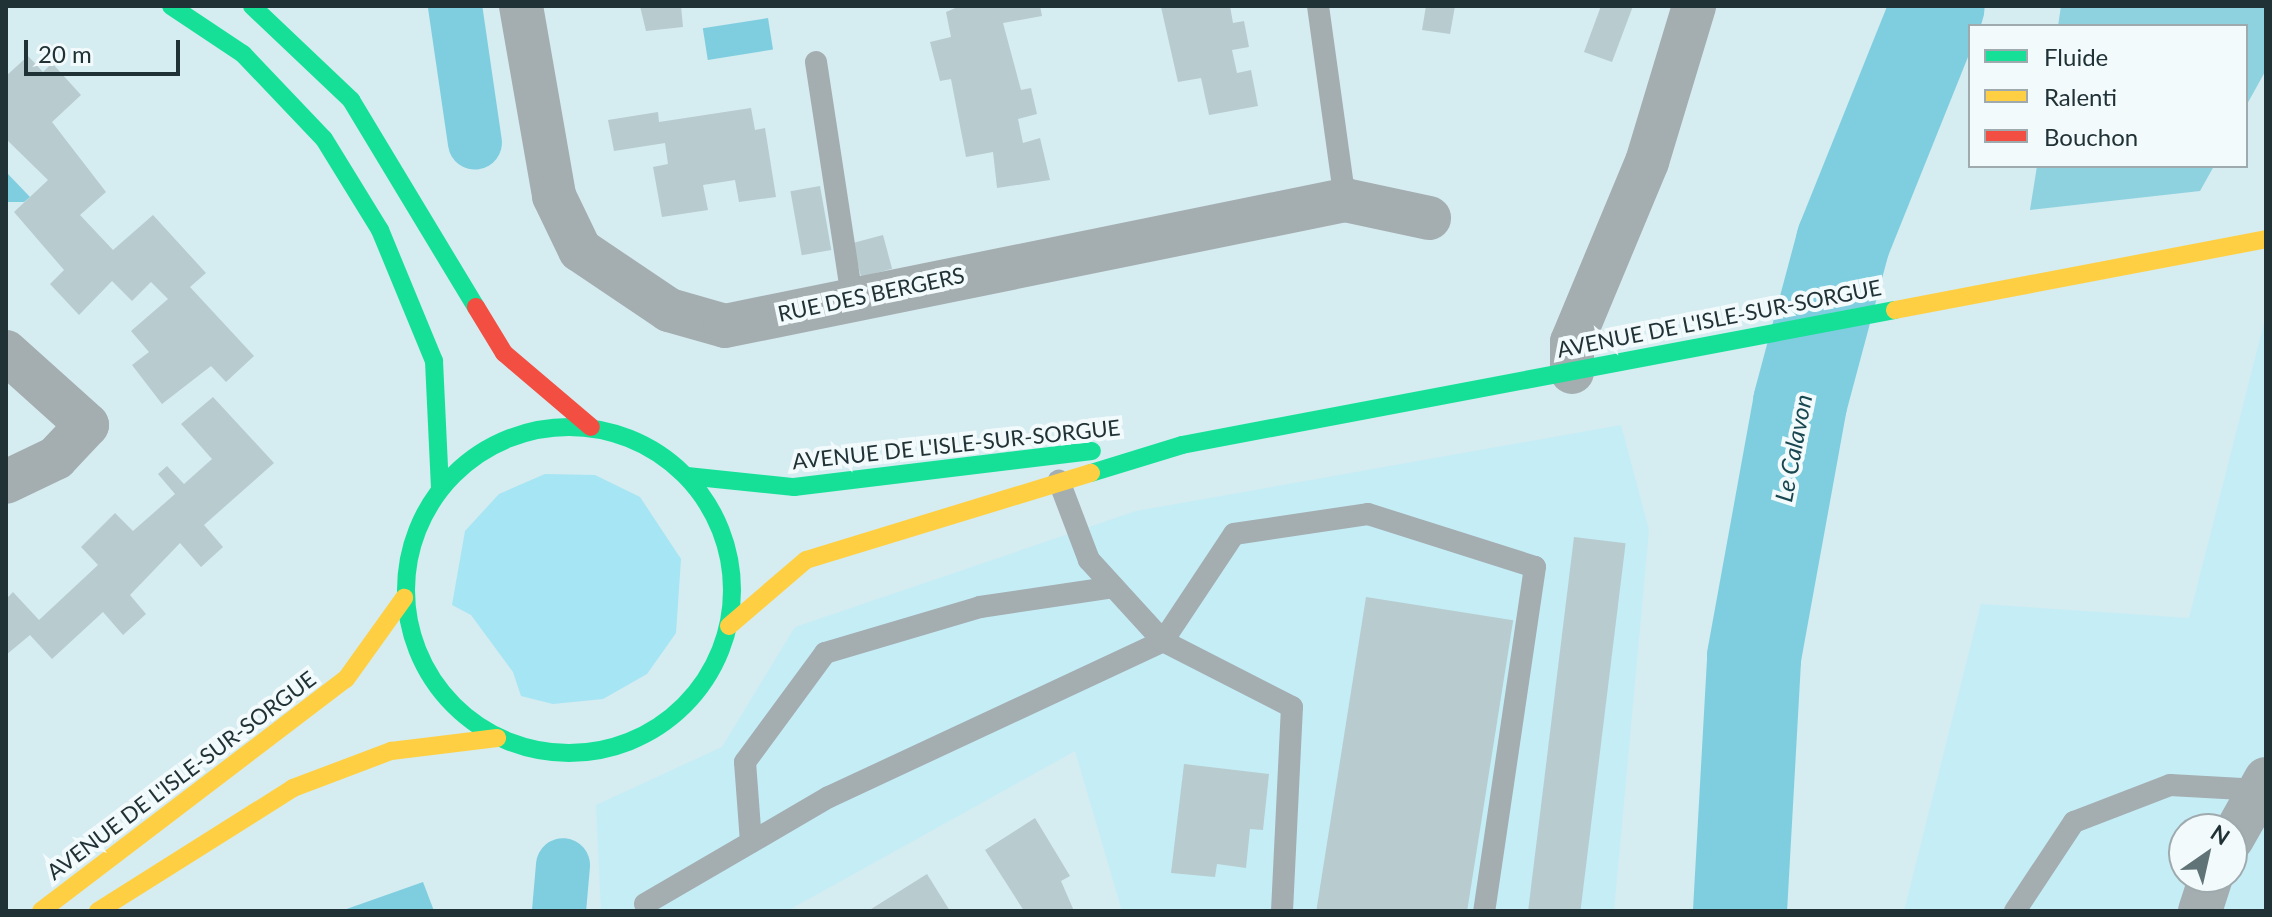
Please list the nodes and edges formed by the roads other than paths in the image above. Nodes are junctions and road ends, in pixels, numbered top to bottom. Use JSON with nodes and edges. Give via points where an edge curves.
{"nodes":[{"id":1,"x":171,"y":6,"type":"edge"},
{"id":2,"x":252,"y":6,"type":"edge"},
{"id":3,"x":521,"y":6,"type":"edge"},
{"id":4,"x":1318,"y":6,"type":"edge"},
{"id":5,"x":1694,"y":6,"type":"edge"},
{"id":6,"x":816,"y":62,"type":"dead end"},
{"id":7,"x":1345,"y":200,"type":"junction"},
{"id":8,"x":1429,"y":218,"type":"dead end"},
{"id":9,"x":2266,"y":239,"type":"edge"},
{"id":10,"x":852,"y":297,"type":"junction"},
{"id":11,"x":6,"y":352,"type":"edge"},
{"id":12,"x":1586,"y":368,"type":"junction"},
{"id":13,"x":591,"y":427,"type":"junction"},
{"id":14,"x":1182,"y":445,"type":"junction"},
{"id":15,"x":687,"y":476,"type":"junction"},
{"id":16,"x":1059,"y":481,"type":"junction"},
{"id":17,"x":6,"y":482,"type":"edge"},
{"id":18,"x":440,"y":488,"type":"junction"},
{"id":19,"x":1114,"y":587,"type":"junction"},
{"id":20,"x":404,"y":598,"type":"junction"},
{"id":21,"x":729,"y":626,"type":"junction"},
{"id":22,"x":1163,"y":641,"type":"junction"},
{"id":23,"x":497,"y":738,"type":"junction"},
{"id":24,"x":2263,"y":785,"type":"edge"},
{"id":25,"x":2247,"y":813,"type":"edge"},
{"id":26,"x":751,"y":842,"type":"junction"},
{"id":27,"x":645,"y":904,"type":"dead end"},
{"id":28,"x":41,"y":911,"type":"edge"},
{"id":29,"x":98,"y":911,"type":"edge"},
{"id":30,"x":1282,"y":911,"type":"edge"},
{"id":31,"x":1484,"y":911,"type":"edge"},
{"id":32,"x":2015,"y":911,"type":"edge"}],
"edges":[{"from":1,"to":18,"type":"main road","via":[[243,54],[324,139],[380,230],[434,361]]},
{"from":2,"to":13,"type":"main road","via":[[351,100],[504,353]]},
{"from":3,"to":10,"type":"street","name":"RUE DES BERGERS","via":[[554,196],[580,250],[669,310],[725,326]]},
{"from":4,"to":7,"type":"lane"},
{"from":5,"to":12,"type":"street","via":[[1647,162],[1572,342]]},
{"from":6,"to":10,"type":"lane"},
{"from":7,"to":8,"type":"street","name":"RUE DES BERGERS"},
{"from":7,"to":10,"type":"street","name":"RUE DES BERGERS"},
{"from":9,"to":12,"type":"main road","name":"AVENUE DE L'ISLE-SUR-SORGUE"},
{"from":11,"to":17,"type":"street","via":[[87,425],[56,458]]},
{"from":12,"to":14,"type":"main road","name":"AVENUE DE L'ISLE-SUR-SORGUE"},
{"from":13,"to":15,"type":"main road","via":[[659,453]]},
{"from":13,"to":18,"type":"main road","via":[[534,430],[482,450]]},
{"from":14,"to":15,"type":"main road","name":"AVENUE DE L'ISLE-SUR-SORGUE","via":[[794,487]]},
{"from":14,"to":16,"type":"main road","name":"AVENUE DE L'ISLE-SUR-SORGUE"},
{"from":15,"to":21,"type":"main road","via":[[726,546]]},
{"from":16,"to":19,"type":"lane","via":[[1089,560]]},
{"from":16,"to":21,"type":"main road","name":"AVENUE DE L'ISLE-SUR-SORGUE","via":[[806,560]]},
{"from":18,"to":20,"type":"main road","via":[[418,522]]},
{"from":19,"to":22,"type":"lane"},
{"from":19,"to":26,"type":"lane","via":[[980,607],[825,653],[745,762]]},
{"from":20,"to":23,"type":"main road","via":[[417,655],[450,704]]},
{"from":20,"to":28,"type":"main road","name":"AVENUE DE L'ISLE-SUR-SORGUE","via":[[346,679]]},
{"from":21,"to":23,"type":"main road","via":[[715,665],[659,728],[580,754],[538,752]]},
{"from":22,"to":26,"type":"lane","via":[[829,797]]},
{"from":22,"to":30,"type":"lane","via":[[1292,707]]},
{"from":22,"to":31,"type":"lane","via":[[1234,534],[1368,514],[1535,567]]},
{"from":23,"to":29,"type":"main road","via":[[391,751],[293,788]]},
{"from":24,"to":25,"type":"street"},
{"from":24,"to":32,"type":"lane","via":[[2170,785],[2074,822]]},
{"from":26,"to":27,"type":"lane"}]}
